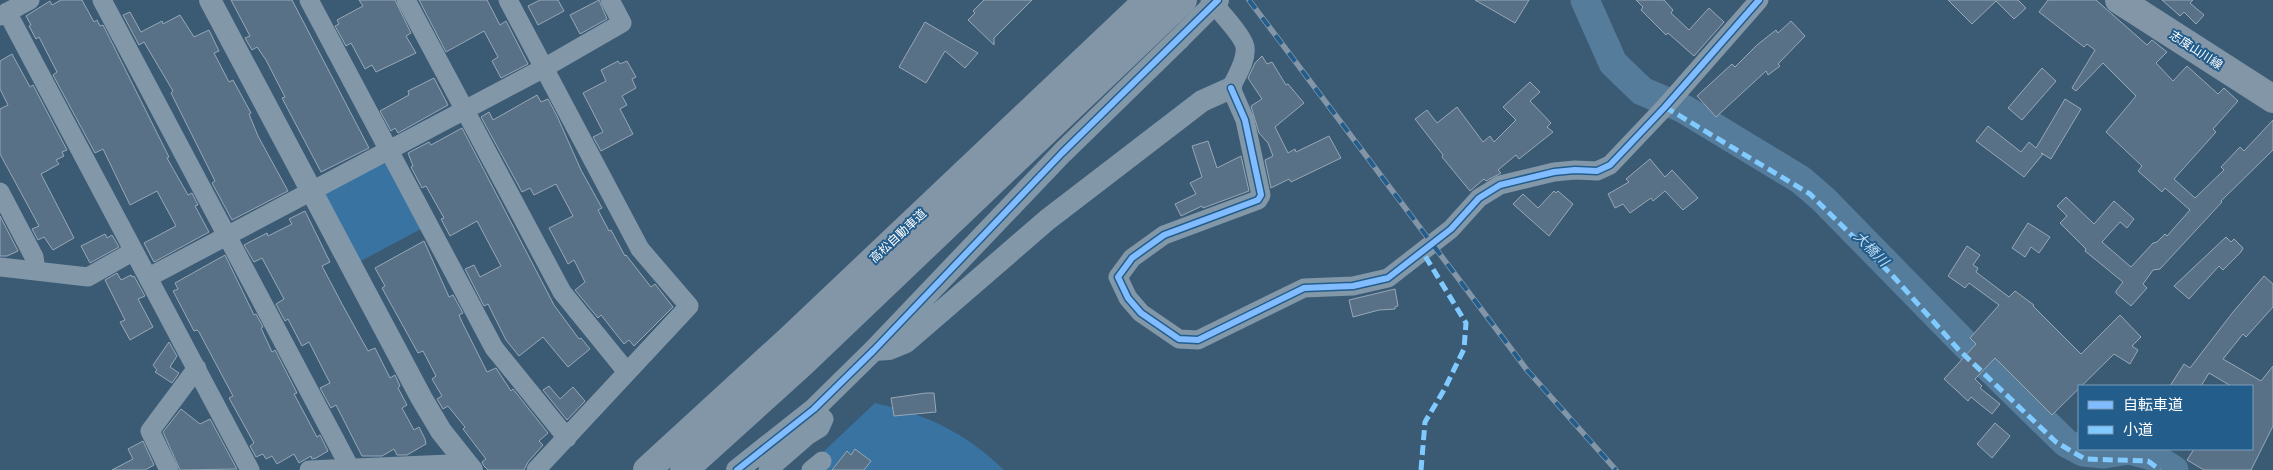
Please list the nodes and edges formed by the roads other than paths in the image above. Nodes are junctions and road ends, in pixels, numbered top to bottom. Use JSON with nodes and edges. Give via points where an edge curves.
{"nodes":[{"id":1,"x":30,"y":0,"type":"edge"},
{"id":2,"x":102,"y":0,"type":"edge"},
{"id":3,"x":210,"y":0,"type":"edge"},
{"id":4,"x":309,"y":0,"type":"edge"},
{"id":5,"x":406,"y":0,"type":"edge"},
{"id":6,"x":508,"y":0,"type":"edge"},
{"id":7,"x":610,"y":0,"type":"edge"},
{"id":8,"x":1148,"y":0,"type":"edge"},
{"id":9,"x":1210,"y":0,"type":"edge"},
{"id":10,"x":1218,"y":0,"type":"edge"},
{"id":11,"x":1759,"y":0,"type":"edge"},
{"id":12,"x":2119,"y":0,"type":"edge"},
{"id":13,"x":1178,"y":5,"type":"edge"},
{"id":14,"x":4,"y":14,"type":"edge"},
{"id":15,"x":544,"y":68,"type":"junction"},
{"id":16,"x":1231,"y":88,"type":"junction"},
{"id":17,"x":2273,"y":99,"type":"edge"},
{"id":18,"x":465,"y":109,"type":"junction"},
{"id":19,"x":390,"y":150,"type":"junction"},
{"id":20,"x":0,"y":192,"type":"edge"},
{"id":21,"x":311,"y":192,"type":"junction"},
{"id":22,"x":226,"y":237,"type":"junction"},
{"id":23,"x":132,"y":252,"type":"junction"},
{"id":24,"x":0,"y":267,"type":"edge"},
{"id":25,"x":36,"y":270,"type":"junction"},
{"id":26,"x":149,"y":277,"type":"junction"},
{"id":27,"x":874,"y":350,"type":"junction"},
{"id":28,"x":197,"y":368,"type":"junction"},
{"id":29,"x":627,"y":372,"type":"junction"},
{"id":30,"x":814,"y":409,"type":"junction"},
{"id":31,"x":567,"y":438,"type":"junction"},
{"id":32,"x":467,"y":464,"type":"edge"},
{"id":33,"x":350,"y":468,"type":"junction"},
{"id":34,"x":170,"y":470,"type":"edge"},
{"id":35,"x":250,"y":470,"type":"edge"},
{"id":36,"x":309,"y":470,"type":"edge"},
{"id":37,"x":536,"y":470,"type":"edge"},
{"id":38,"x":646,"y":470,"type":"edge"},
{"id":39,"x":684,"y":470,"type":"edge"},
{"id":40,"x":738,"y":470,"type":"edge"},
{"id":41,"x":768,"y":470,"type":"edge"}],
"edges":[{"from":1,"to":14,"type":"street"},
{"from":2,"to":22,"type":"street"},
{"from":3,"to":21,"type":"street"},
{"from":4,"to":19,"type":"street"},
{"from":5,"to":18,"type":"street"},
{"from":6,"to":15,"type":"street"},
{"from":7,"to":15,"type":"street","via":[[622,23]]},
{"from":8,"to":38,"type":"main road","name":"高松自動車道","via":[[790,339]]},
{"from":9,"to":16,"type":"street","via":[[1245,46],[1244,59]]},
{"from":10,"to":27,"type":"street","bridge":true,"via":[[1000,216]]},
{"from":11,"to":16,"type":"street","via":[[1666,107],[1610,165],[1597,171],[1554,172],[1500,185],[1480,198],[1451,229],[1388,278],[1352,286],[1304,288],[1198,340],[1179,339],[1141,312],[1128,298],[1118,277],[1132,258],[1164,235],[1258,200],[1261,195],[1245,120]]},
{"from":12,"to":17,"type":"main road","name":"志度山川線"},
{"from":13,"to":39,"type":"main road","name":"高松自動車道","via":[[801,364]]},
{"from":14,"to":23,"type":"street"},
{"from":15,"to":18,"type":"street"},
{"from":15,"to":29,"type":"street","via":[[640,249],[688,306]]},
{"from":16,"to":27,"type":"street","via":[[1202,101],[1084,190],[906,342],[890,349]]},
{"from":18,"to":19,"type":"street"},
{"from":18,"to":29,"type":"street","via":[[562,292]]},
{"from":19,"to":21,"type":"street"},
{"from":19,"to":31,"type":"street","via":[[494,348]]},
{"from":20,"to":25,"type":"street","via":[[34,257]]},
{"from":21,"to":22,"type":"street"},
{"from":21,"to":32,"type":"street","via":[[422,399],[441,431]]},
{"from":22,"to":26,"type":"street"},
{"from":22,"to":33,"type":"street"},
{"from":23,"to":25,"type":"street","via":[[88,277]]},
{"from":23,"to":26,"type":"street"},
{"from":24,"to":25,"type":"street"},
{"from":26,"to":28,"type":"street"},
{"from":27,"to":30,"type":"street"},
{"from":28,"to":34,"type":"street","via":[[150,431]]},
{"from":28,"to":35,"type":"street"},
{"from":29,"to":31,"type":"street"},
{"from":30,"to":40,"type":"street"},
{"from":30,"to":41,"type":"street","via":[[824,419],[820,428]]},
{"from":31,"to":37,"type":"street"},
{"from":32,"to":33,"type":"street"},
{"from":33,"to":36,"type":"street"}]}
